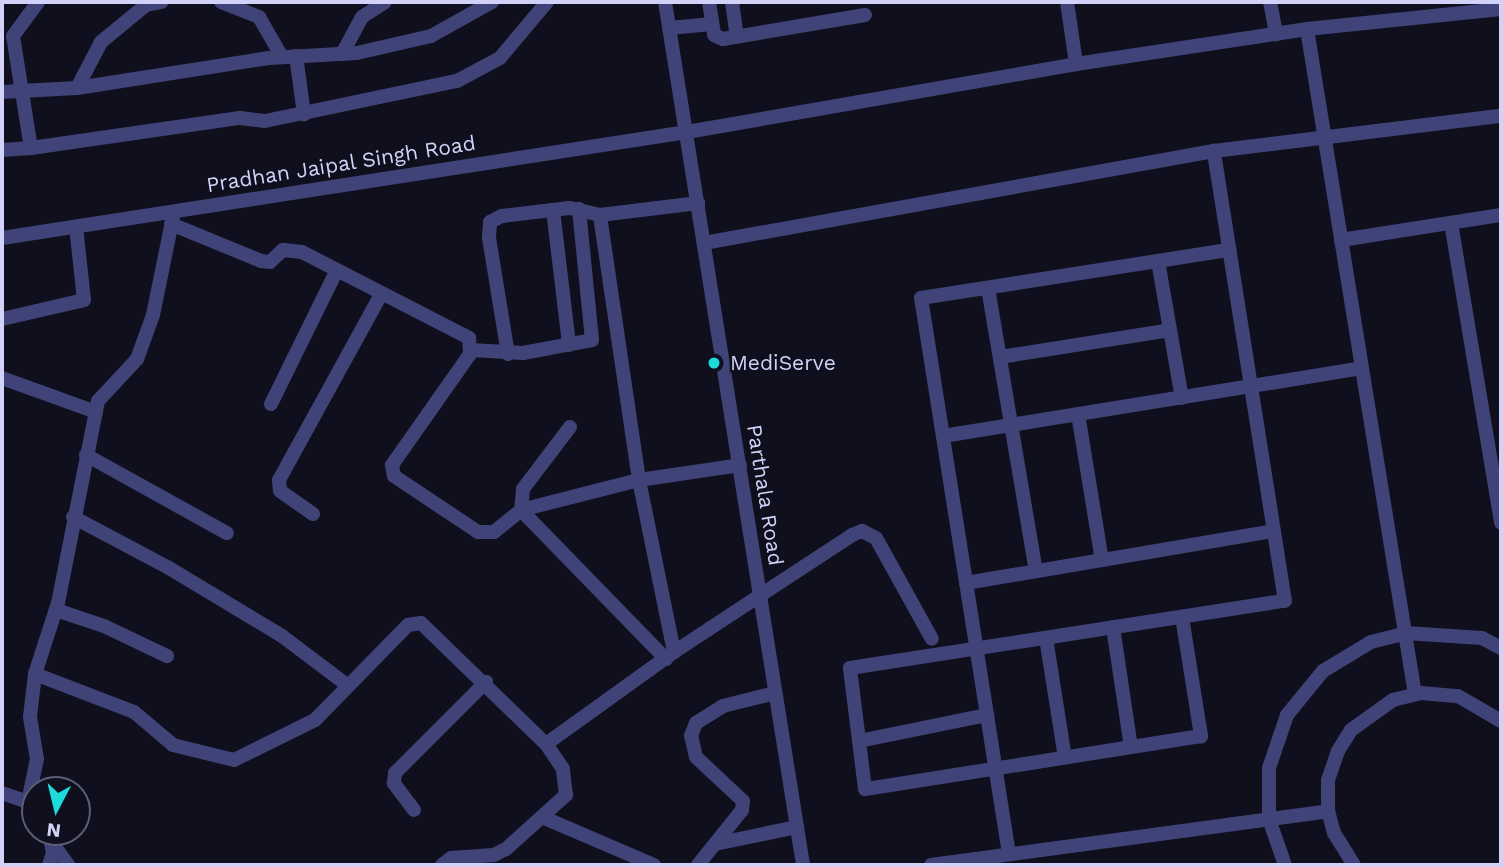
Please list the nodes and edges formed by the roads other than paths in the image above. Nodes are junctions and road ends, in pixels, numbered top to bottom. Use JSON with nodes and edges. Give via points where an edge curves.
{"nodes":[{"id":1,"x":38,"y":2,"type":"edge"},
{"id":2,"x":162,"y":2,"type":"edge"},
{"id":3,"x":221,"y":2,"type":"edge"},
{"id":4,"x":386,"y":2,"type":"edge"},
{"id":5,"x":492,"y":2,"type":"edge"},
{"id":6,"x":547,"y":2,"type":"edge"},
{"id":7,"x":665,"y":2,"type":"edge"},
{"id":8,"x":709,"y":2,"type":"edge"},
{"id":9,"x":732,"y":2,"type":"edge"},
{"id":10,"x":1067,"y":2,"type":"edge"},
{"id":11,"x":1270,"y":2,"type":"edge"},
{"id":12,"x":1501,"y":9,"type":"edge"},
{"id":13,"x":864,"y":15,"type":"dead end"},
{"id":14,"x":712,"y":23,"type":"junction"},
{"id":15,"x":669,"y":28,"type":"junction"},
{"id":16,"x":1307,"y":29,"type":"junction"},
{"id":17,"x":1276,"y":34,"type":"junction"},
{"id":18,"x":737,"y":37,"type":"junction"},
{"id":19,"x":342,"y":54,"type":"junction"},
{"id":20,"x":289,"y":57,"type":"junction"},
{"id":21,"x":1076,"y":64,"type":"junction"},
{"id":22,"x":77,"y":88,"type":"junction"},
{"id":23,"x":2,"y":92,"type":"edge"},
{"id":24,"x":23,"y":93,"type":"junction"},
{"id":25,"x":303,"y":114,"type":"junction"},
{"id":26,"x":1501,"y":116,"type":"edge"},
{"id":27,"x":687,"y":132,"type":"junction"},
{"id":28,"x":1324,"y":140,"type":"junction"},
{"id":29,"x":31,"y":148,"type":"junction"},
{"id":30,"x":2,"y":150,"type":"edge"},
{"id":31,"x":1214,"y":151,"type":"junction"},
{"id":32,"x":698,"y":204,"type":"junction"},
{"id":33,"x":553,"y":209,"type":"junction"},
{"id":34,"x":579,"y":209,"type":"junction"},
{"id":35,"x":600,"y":215,"type":"junction"},
{"id":36,"x":1501,"y":215,"type":"edge"},
{"id":37,"x":173,"y":217,"type":"junction"},
{"id":38,"x":1451,"y":223,"type":"junction"},
{"id":39,"x":76,"y":226,"type":"junction"},
{"id":40,"x":2,"y":238,"type":"edge"},
{"id":41,"x":1341,"y":240,"type":"junction"},
{"id":42,"x":704,"y":243,"type":"junction"},
{"id":43,"x":1229,"y":250,"type":"junction"},
{"id":44,"x":1158,"y":261,"type":"junction"},
{"id":45,"x":337,"y":270,"type":"junction"},
{"id":46,"x":988,"y":288,"type":"junction"},
{"id":47,"x":382,"y":293,"type":"junction"},
{"id":48,"x":2,"y":319,"type":"edge"},
{"id":49,"x":1170,"y":330,"type":"junction"},
{"id":50,"x":569,"y":345,"type":"junction"},
{"id":51,"x":471,"y":350,"type":"junction"},
{"id":52,"x":508,"y":354,"type":"junction"},
{"id":53,"x":1000,"y":357,"type":"junction"},
{"id":54,"x":1362,"y":368,"type":"junction"},
{"id":55,"x":2,"y":379,"type":"edge"},
{"id":56,"x":1251,"y":387,"type":"junction"},
{"id":57,"x":1182,"y":398,"type":"junction"},
{"id":58,"x":271,"y":404,"type":"dead end"},
{"id":59,"x":96,"y":412,"type":"junction"},
{"id":60,"x":1079,"y":414,"type":"junction"},
{"id":61,"x":1012,"y":425,"type":"junction"},
{"id":62,"x":570,"y":426,"type":"dead end"},
{"id":63,"x":943,"y":436,"type":"junction"},
{"id":64,"x":86,"y":455,"type":"junction"},
{"id":65,"x":740,"y":466,"type":"junction"},
{"id":66,"x":639,"y":480,"type":"junction"},
{"id":67,"x":521,"y":510,"type":"junction"},
{"id":68,"x":313,"y":514,"type":"dead end"},
{"id":69,"x":72,"y":517,"type":"junction"},
{"id":70,"x":1501,"y":523,"type":"edge"},
{"id":71,"x":1274,"y":531,"type":"junction"},
{"id":72,"x":227,"y":533,"type":"dead end"},
{"id":73,"x":1102,"y":560,"type":"junction"},
{"id":74,"x":1036,"y":571,"type":"junction"},
{"id":75,"x":966,"y":583,"type":"junction"},
{"id":76,"x":761,"y":598,"type":"junction"},
{"id":77,"x":56,"y":610,"type":"junction"},
{"id":78,"x":1182,"y":617,"type":"junction"},
{"id":79,"x":1113,"y":627,"type":"junction"},
{"id":80,"x":1406,"y":633,"type":"junction"},
{"id":81,"x":1046,"y":638,"type":"junction"},
{"id":82,"x":932,"y":639,"type":"dead end"},
{"id":83,"x":1501,"y":648,"type":"edge"},
{"id":84,"x":976,"y":649,"type":"junction"},
{"id":85,"x":670,"y":655,"type":"junction"},
{"id":86,"x":167,"y":656,"type":"dead end"},
{"id":87,"x":35,"y":674,"type":"junction"},
{"id":88,"x":486,"y":682,"type":"junction"},
{"id":89,"x":347,"y":685,"type":"junction"},
{"id":90,"x":775,"y":693,"type":"junction"},
{"id":91,"x":1415,"y":694,"type":"junction"},
{"id":92,"x":987,"y":715,"type":"junction"},
{"id":93,"x":1501,"y":721,"type":"edge"},
{"id":94,"x":859,"y":741,"type":"junction"},
{"id":95,"x":546,"y":744,"type":"junction"},
{"id":96,"x":1131,"y":747,"type":"junction"},
{"id":97,"x":1065,"y":758,"type":"junction"},
{"id":98,"x":996,"y":768,"type":"junction"},
{"id":99,"x":35,"y":776,"type":"edge"},
{"id":100,"x":2,"y":793,"type":"edge"},
{"id":101,"x":21,"y":801,"type":"edge"},
{"id":102,"x":414,"y":810,"type":"dead end"},
{"id":103,"x":1328,"y":811,"type":"junction"},
{"id":104,"x":542,"y":817,"type":"junction"},
{"id":105,"x":1269,"y":819,"type":"junction"},
{"id":106,"x":796,"y":827,"type":"junction"},
{"id":107,"x":715,"y":844,"type":"junction"},
{"id":108,"x":50,"y":846,"type":"edge"},
{"id":109,"x":56,"y":846,"type":"edge"},
{"id":110,"x":1009,"y":854,"type":"junction"},
{"id":111,"x":49,"y":865,"type":"edge"},
{"id":112,"x":68,"y":865,"type":"edge"},
{"id":113,"x":442,"y":865,"type":"edge"},
{"id":114,"x":654,"y":865,"type":"edge"},
{"id":115,"x":698,"y":865,"type":"edge"},
{"id":116,"x":803,"y":865,"type":"edge"},
{"id":117,"x":930,"y":865,"type":"edge"},
{"id":118,"x":1285,"y":865,"type":"edge"},
{"id":119,"x":1354,"y":865,"type":"edge"}],
"edges":[{"from":1,"to":24,"type":"street","via":[[13,36]]},
{"from":2,"to":22,"type":"street","via":[[146,5],[101,42]]},
{"from":3,"to":20,"type":"street","via":[[259,17]]},
{"from":4,"to":19,"type":"street","via":[[362,17]]},
{"from":5,"to":19,"type":"street","via":[[431,36]]},
{"from":6,"to":25,"type":"street","via":[[500,58],[457,81]]},
{"from":7,"to":15,"type":"street","name":"Parthala Road"},
{"from":8,"to":14,"type":"street"},
{"from":9,"to":18,"type":"street"},
{"from":10,"to":21,"type":"street"},
{"from":11,"to":17,"type":"street"},
{"from":12,"to":16,"type":"street","name":"Pradhan Jaipal Singh Road"},
{"from":13,"to":18,"type":"street"},
{"from":14,"to":15,"type":"street"},
{"from":14,"to":18,"type":"street","via":[[716,38]]},
{"from":15,"to":27,"type":"street","name":"Parthala Road"},
{"from":16,"to":17,"type":"street","name":"Pradhan Jaipal Singh Road"},
{"from":16,"to":28,"type":"street"},
{"from":17,"to":21,"type":"street","name":"Pradhan Jaipal Singh Road"},
{"from":19,"to":20,"type":"street"},
{"from":20,"to":22,"type":"street"},
{"from":20,"to":25,"type":"street"},
{"from":21,"to":27,"type":"street","name":"Pradhan Jaipal Singh Road"},
{"from":22,"to":24,"type":"street"},
{"from":23,"to":24,"type":"street"},
{"from":24,"to":29,"type":"street"},
{"from":25,"to":29,"type":"street","via":[[265,121],[240,118]]},
{"from":26,"to":28,"type":"street"},
{"from":27,"to":32,"type":"street","name":"Parthala Road"},
{"from":27,"to":37,"type":"street","name":"Pradhan Jaipal Singh Road"},
{"from":28,"to":31,"type":"street"},
{"from":28,"to":41,"type":"street"},
{"from":29,"to":30,"type":"street"},
{"from":31,"to":42,"type":"street"},
{"from":31,"to":43,"type":"street"},
{"from":32,"to":35,"type":"street"},
{"from":32,"to":42,"type":"street","name":"Parthala Road"},
{"from":33,"to":34,"type":"street"},
{"from":33,"to":50,"type":"street"},
{"from":33,"to":52,"type":"street","via":[[502,216],[488,228]]},
{"from":34,"to":35,"type":"street"},
{"from":34,"to":50,"type":"street","via":[[593,340]]},
{"from":35,"to":66,"type":"street"},
{"from":36,"to":38,"type":"street"},
{"from":37,"to":39,"type":"street","name":"Pradhan Jaipal Singh Road"},
{"from":37,"to":45,"type":"street","via":[[261,261],[270,262],[292,248]]},
{"from":37,"to":59,"type":"street","via":[[153,315],[137,359],[128,374],[110,386]]},
{"from":38,"to":41,"type":"street"},
{"from":38,"to":70,"type":"street"},
{"from":39,"to":40,"type":"street","name":"Pradhan Jaipal Singh Road"},
{"from":39,"to":48,"type":"street","via":[[83,300]]},
{"from":41,"to":54,"type":"street"},
{"from":42,"to":65,"type":"street","name":"Parthala Road"},
{"from":43,"to":44,"type":"street"},
{"from":43,"to":56,"type":"street"},
{"from":44,"to":46,"type":"street"},
{"from":44,"to":49,"type":"street"},
{"from":45,"to":47,"type":"street"},
{"from":45,"to":58,"type":"street"},
{"from":46,"to":53,"type":"street"},
{"from":46,"to":63,"type":"street","via":[[921,299]]},
{"from":47,"to":51,"type":"street","via":[[469,338]]},
{"from":47,"to":68,"type":"street","via":[[279,480],[280,491]]},
{"from":49,"to":53,"type":"street"},
{"from":49,"to":57,"type":"street"},
{"from":50,"to":52,"type":"street"},
{"from":51,"to":52,"type":"street"},
{"from":51,"to":67,"type":"street","via":[[394,457],[392,471],[478,532],[494,532]]},
{"from":53,"to":61,"type":"street"},
{"from":54,"to":56,"type":"street"},
{"from":54,"to":80,"type":"street"},
{"from":55,"to":59,"type":"street"},
{"from":56,"to":57,"type":"street"},
{"from":56,"to":71,"type":"street"},
{"from":57,"to":60,"type":"street"},
{"from":59,"to":64,"type":"street"},
{"from":60,"to":61,"type":"street"},
{"from":60,"to":73,"type":"street"},
{"from":61,"to":63,"type":"street"},
{"from":61,"to":74,"type":"street"},
{"from":62,"to":67,"type":"street","via":[[523,489]]},
{"from":63,"to":75,"type":"street"},
{"from":64,"to":69,"type":"street"},
{"from":64,"to":72,"type":"street"},
{"from":65,"to":66,"type":"street"},
{"from":65,"to":76,"type":"street","name":"Parthala Road"},
{"from":66,"to":67,"type":"street"},
{"from":66,"to":85,"type":"street"},
{"from":67,"to":85,"type":"street"},
{"from":69,"to":77,"type":"street"},
{"from":69,"to":89,"type":"street","via":[[282,636]]},
{"from":71,"to":73,"type":"street"},
{"from":71,"to":78,"type":"street","via":[[1285,601]]},
{"from":73,"to":74,"type":"street"},
{"from":74,"to":75,"type":"street"},
{"from":75,"to":84,"type":"street"},
{"from":76,"to":82,"type":"street","via":[[852,535],[869,532]]},
{"from":76,"to":85,"type":"street"},
{"from":76,"to":90,"type":"street","name":"Parthala Road"},
{"from":77,"to":86,"type":"street","via":[[104,626]]},
{"from":77,"to":87,"type":"street"},
{"from":78,"to":79,"type":"street"},
{"from":78,"to":96,"type":"street","via":[[1200,736]]},
{"from":79,"to":81,"type":"street"},
{"from":79,"to":96,"type":"street"},
{"from":80,"to":83,"type":"street","via":[[1482,638]]},
{"from":80,"to":91,"type":"street"},
{"from":80,"to":105,"type":"street","via":[[1371,642],[1323,671],[1287,715],[1269,768]]},
{"from":81,"to":84,"type":"street"},
{"from":81,"to":97,"type":"street"},
{"from":84,"to":92,"type":"street"},
{"from":84,"to":94,"type":"street","via":[[850,668]]},
{"from":85,"to":95,"type":"street"},
{"from":87,"to":89,"type":"street","via":[[134,712],[173,745],[234,760],[306,726]]},
{"from":87,"to":99,"type":"street","via":[[30,717]]},
{"from":88,"to":89,"type":"street","via":[[431,630],[413,622]]},
{"from":88,"to":95,"type":"street"},
{"from":88,"to":102,"type":"street","via":[[395,773],[394,783]]},
{"from":90,"to":106,"type":"street","name":"Parthala Road"},
{"from":90,"to":107,"type":"street","via":[[714,711],[696,723],[691,736],[696,757],[743,801]]},
{"from":91,"to":93,"type":"street","via":[[1458,696]]},
{"from":91,"to":103,"type":"street","via":[[1376,709],[1351,730],[1328,780]]},
{"from":92,"to":94,"type":"street"},
{"from":92,"to":98,"type":"street"},
{"from":94,"to":98,"type":"street","via":[[865,789]]},
{"from":95,"to":104,"type":"street","via":[[567,781],[566,795]]},
{"from":96,"to":97,"type":"street"},
{"from":97,"to":98,"type":"street"},
{"from":98,"to":110,"type":"street"},
{"from":100,"to":101,"type":"street"},
{"from":103,"to":105,"type":"street"},
{"from":103,"to":119,"type":"street","via":[[1334,833]]},
{"from":104,"to":113,"type":"street","via":[[495,855],[451,858]]},
{"from":104,"to":114,"type":"street"},
{"from":105,"to":110,"type":"street"},
{"from":105,"to":118,"type":"street"},
{"from":106,"to":107,"type":"street"},
{"from":106,"to":116,"type":"street","name":"Parthala Road"},
{"from":107,"to":115,"type":"street"},
{"from":108,"to":111,"type":"street"},
{"from":109,"to":112,"type":"street"},
{"from":110,"to":117,"type":"street"}]}
